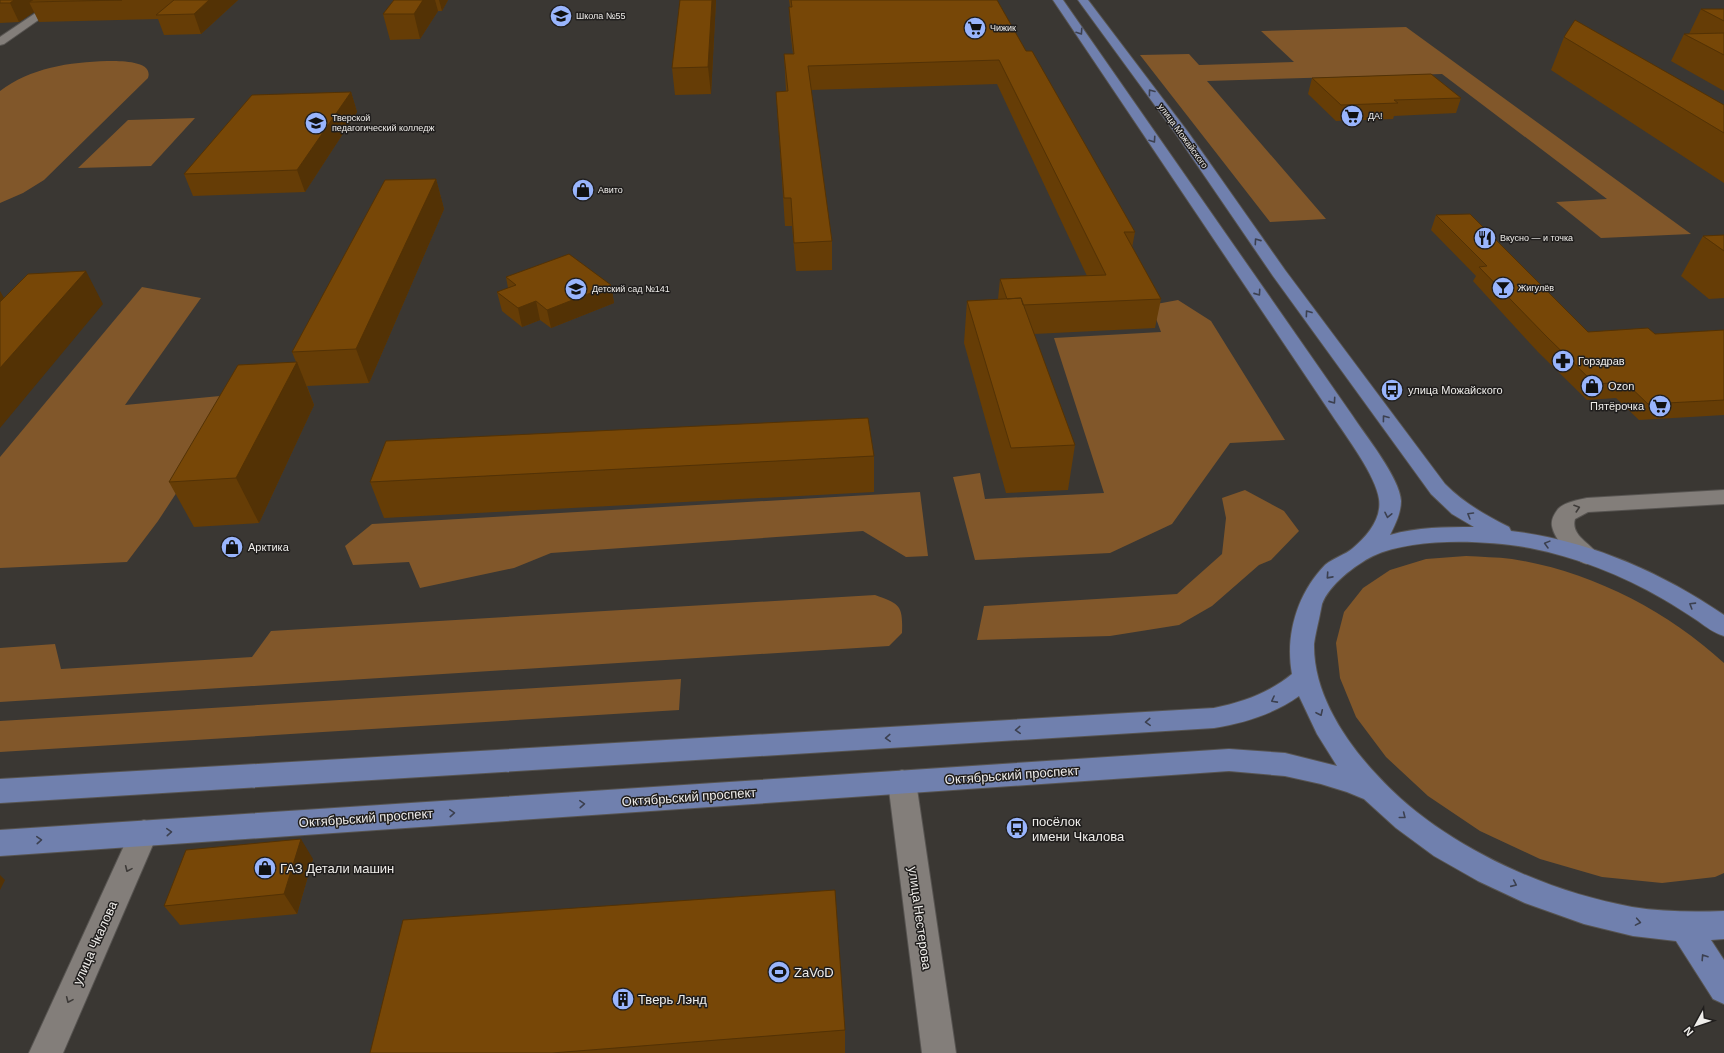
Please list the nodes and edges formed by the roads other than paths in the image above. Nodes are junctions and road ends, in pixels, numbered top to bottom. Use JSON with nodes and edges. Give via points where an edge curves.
{"nodes":[{"id":1,"x":62,"y":0,"type":"edge"},
{"id":2,"x":1058,"y":0,"type":"edge"},
{"id":3,"x":1083,"y":0,"type":"edge"},
{"id":4,"x":0,"y":42,"type":"edge"},
{"id":5,"x":1724,"y":497,"type":"edge"},
{"id":6,"x":1518,"y":538,"type":"junction"},
{"id":7,"x":1359,"y":552,"type":"junction"},
{"id":8,"x":1588,"y":556,"type":"junction"},
{"id":9,"x":1724,"y":627,"type":"edge"},
{"id":10,"x":1306,"y":677,"type":"junction"},
{"id":11,"x":902,"y":782,"type":"junction"},
{"id":12,"x":0,"y":791,"type":"edge"},
{"id":13,"x":1374,"y":791,"type":"junction"},
{"id":14,"x":144,"y":833,"type":"junction"},
{"id":15,"x":0,"y":843,"type":"edge"},
{"id":16,"x":1724,"y":925,"type":"edge"},
{"id":17,"x":1685,"y":927,"type":"junction"},
{"id":18,"x":1724,"y":988,"type":"edge"},
{"id":19,"x":46,"y":1053,"type":"edge"},
{"id":20,"x":939,"y":1053,"type":"edge"}],
"edges":[{"from":1,"to":4,"type":"street"},
{"from":2,"to":7,"type":"main road","one_way":true,"via":[[1384,480],[1390,500],[1387,520],[1377,538]]},
{"from":6,"to":3,"type":"main road","name":"улица Можайского","one_way":true,"via":[[1490,527],[1466,513],[1450,502],[1438,489]]},
{"from":8,"to":5,"type":"street","one_way":true,"via":[[1573,545],[1564,532],[1562,521],[1572,509],[1587,505]]},
{"from":6,"to":7,"type":"main road","via":[[1473,534],[1431,535],[1393,541]]},
{"from":8,"to":6,"type":"main road","one_way":true},
{"from":7,"to":10,"type":"main road","one_way":true,"via":[[1333,571],[1308,609],[1302,641]]},
{"from":9,"to":8,"type":"main road","one_way":true,"via":[[1664,589]]},
{"from":10,"to":12,"type":"main road","one_way":true,"via":[[1266,704],[1245,712],[1214,718]]},
{"from":10,"to":13,"type":"main road","one_way":true,"via":[[1334,741]]},
{"from":11,"to":13,"type":"main road","name":"Октябрьский проспект","via":[[1244,760],[1308,768]]},
{"from":14,"to":11,"type":"main road","name":"Октябрьский проспект","one_way":true},
{"from":11,"to":20,"type":"street","name":"улица Нестерова"},
{"from":13,"to":17,"type":"main road","one_way":true,"via":[[1429,836],[1497,876],[1521,887],[1571,906],[1610,917]]},
{"from":15,"to":14,"type":"main road","name":"Октябрьский проспект","one_way":true},
{"from":14,"to":19,"type":"street","name":"улица Чкалова","one_way":true},
{"from":16,"to":17,"type":"main road"},
{"from":18,"to":17,"type":"main road","one_way":true}]}
